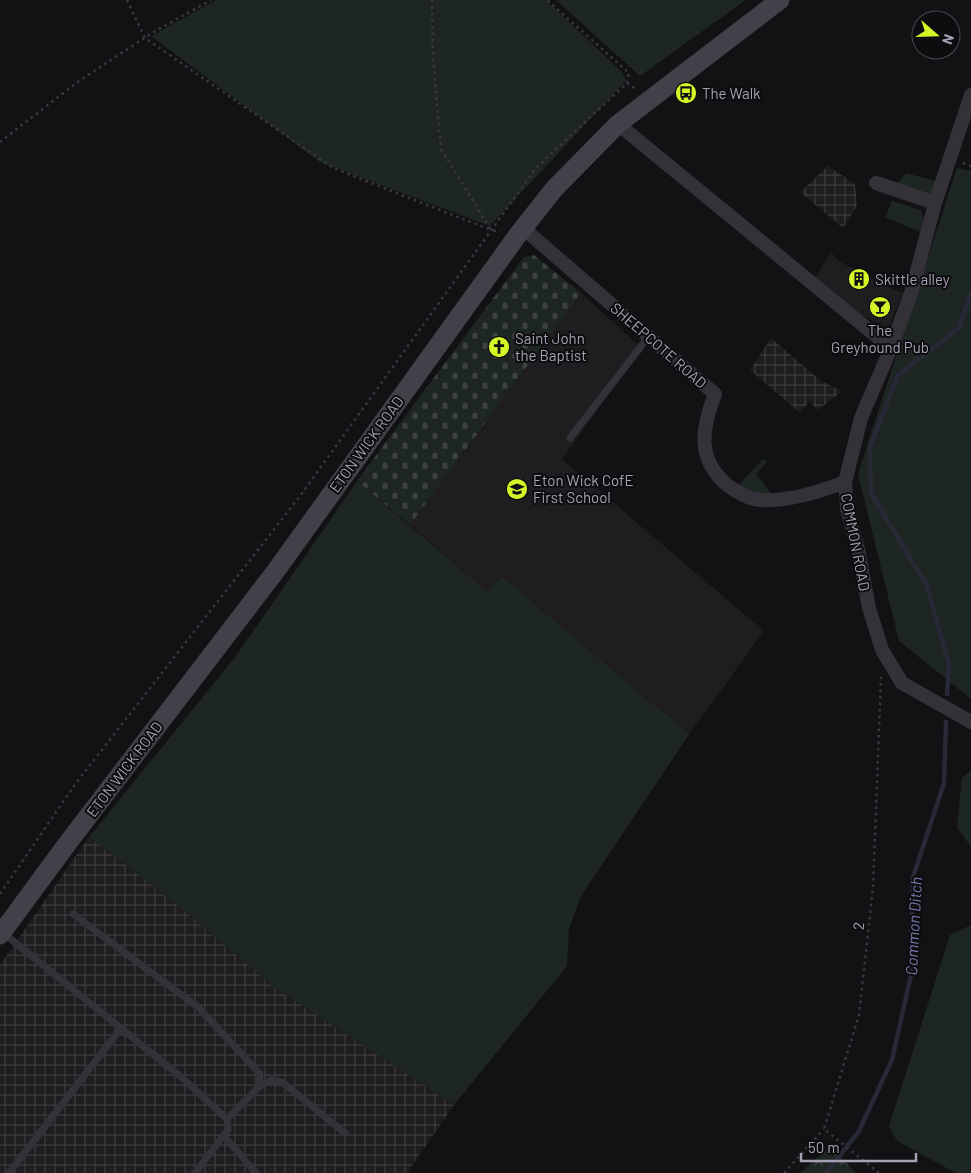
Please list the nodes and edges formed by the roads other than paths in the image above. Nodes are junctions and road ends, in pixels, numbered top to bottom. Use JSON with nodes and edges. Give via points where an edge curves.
{"nodes":[{"id":1,"x":780,"y":0,"type":"edge"},
{"id":2,"x":971,"y":95,"type":"edge"},
{"id":3,"x":618,"y":124,"type":"junction"},
{"id":4,"x":876,"y":183,"type":"dead end"},
{"id":5,"x":935,"y":203,"type":"junction"},
{"id":6,"x":520,"y":232,"type":"junction"},
{"id":7,"x":649,"y":336,"type":"junction"},
{"id":8,"x":891,"y":348,"type":"junction"},
{"id":9,"x":570,"y":438,"type":"dead end"},
{"id":10,"x":845,"y":482,"type":"junction"},
{"id":11,"x":971,"y":722,"type":"edge"},
{"id":12,"x":73,"y":914,"type":"dead end"},
{"id":13,"x":1,"y":934,"type":"edge"},
{"id":14,"x":121,"y":1028,"type":"junction"},
{"id":15,"x":259,"y":1088,"type":"junction"},
{"id":16,"x":227,"y":1118,"type":"junction"},
{"id":17,"x":345,"y":1133,"type":"dead end"},
{"id":18,"x":224,"y":1136,"type":"junction"},
{"id":19,"x":9,"y":1173,"type":"edge"},
{"id":20,"x":195,"y":1173,"type":"edge"},
{"id":21,"x":256,"y":1173,"type":"edge"}],
"edges":[{"from":1,"to":3,"type":"main road","name":"ETON WICK ROAD"},
{"from":2,"to":5,"type":"street","name":"COMMON ROAD"},
{"from":3,"to":6,"type":"main road","name":"ETON WICK ROAD","via":[[554,189]]},
{"from":3,"to":8,"type":"street"},
{"from":4,"to":5,"type":"street"},
{"from":5,"to":8,"type":"street","name":"COMMON ROAD","via":[[912,290]]},
{"from":6,"to":7,"type":"street","name":"SHEEPCOTE ROAD"},
{"from":6,"to":13,"type":"main road","name":"ETON WICK ROAD","via":[[275,572]]},
{"from":7,"to":9,"type":"lane"},
{"from":7,"to":10,"type":"street","name":"SHEEPCOTE ROAD","via":[[715,394],[705,420],[704,446],[713,473],[732,489],[754,499],[785,498],[816,493]]},
{"from":8,"to":10,"type":"street","name":"COMMON ROAD","via":[[861,418]]},
{"from":10,"to":11,"type":"street","name":"COMMON ROAD","via":[[847,509],[882,650],[902,683]]},
{"from":12,"to":15,"type":"lane","via":[[199,1008],[260,1074]]},
{"from":13,"to":14,"type":"lane"},
{"from":14,"to":16,"type":"lane"},
{"from":14,"to":19,"type":"lane"},
{"from":15,"to":16,"type":"lane"},
{"from":15,"to":17,"type":"lane","via":[[271,1080],[282,1082]]},
{"from":16,"to":18,"type":"lane","via":[[228,1130]]},
{"from":18,"to":20,"type":"lane"},
{"from":18,"to":21,"type":"lane"}]}
